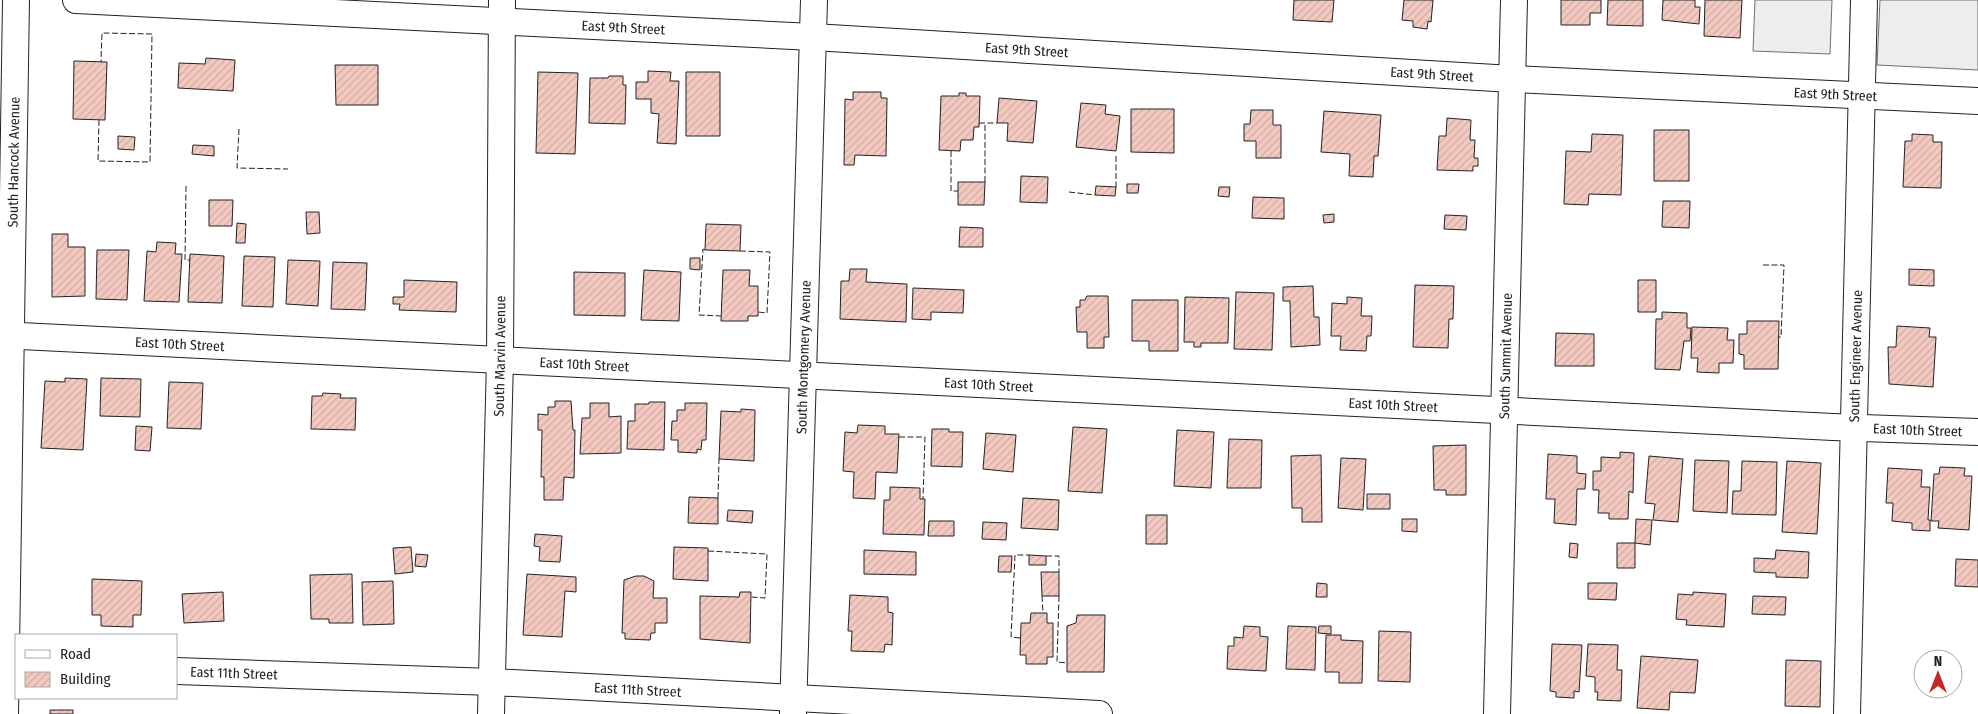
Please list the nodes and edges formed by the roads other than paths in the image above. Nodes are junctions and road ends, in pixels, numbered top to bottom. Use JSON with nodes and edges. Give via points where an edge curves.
{"nodes":[{"id":1,"x":16,"y":0,"type":"edge"},
{"id":2,"x":76,"y":0,"type":"edge"},
{"id":3,"x":814,"y":0,"type":"edge"},
{"id":4,"x":1514,"y":0,"type":"edge"},
{"id":5,"x":1864,"y":0,"type":"edge"},
{"id":6,"x":502,"y":11,"type":"edge"},
{"id":7,"x":813,"y":37,"type":"junction"},
{"id":8,"x":1512,"y":79,"type":"junction"},
{"id":9,"x":1861,"y":96,"type":"junction"},
{"id":10,"x":1978,"y":101,"type":"edge"},
{"id":11,"x":6,"y":336,"type":"edge"},
{"id":12,"x":500,"y":360,"type":"junction"},
{"id":13,"x":803,"y":374,"type":"junction"},
{"id":14,"x":1504,"y":411,"type":"junction"},
{"id":15,"x":1854,"y":428,"type":"junction"},
{"id":16,"x":1978,"y":432,"type":"edge"},
{"id":17,"x":8,"y":663,"type":"edge"},
{"id":18,"x":178,"y":671,"type":"edge"},
{"id":19,"x":492,"y":682,"type":"junction"},
{"id":20,"x":793,"y":706,"type":"edge"},
{"id":21,"x":5,"y":714,"type":"edge"},
{"id":22,"x":491,"y":714,"type":"edge"},
{"id":23,"x":1100,"y":714,"type":"edge"},
{"id":24,"x":1497,"y":714,"type":"edge"},
{"id":25,"x":1847,"y":714,"type":"edge"}],
"edges":[{"from":1,"to":11,"type":"street","name":"South Hancock Avenue"},
{"from":2,"to":6,"type":"street","name":"East 9th Street"},
{"from":3,"to":7,"type":"street","name":"South Montgomery Avenue"},
{"from":4,"to":8,"type":"street","name":"South Summit Avenue"},
{"from":5,"to":9,"type":"street","name":"South Engineer Avenue"},
{"from":6,"to":7,"type":"street","name":"East 9th Street"},
{"from":6,"to":12,"type":"street","name":"South Marvin Avenue"},
{"from":7,"to":8,"type":"street","name":"East 9th Street"},
{"from":7,"to":13,"type":"street","name":"South Montgomery Avenue"},
{"from":8,"to":9,"type":"street","name":"East 9th Street"},
{"from":8,"to":14,"type":"street","name":"South Summit Avenue"},
{"from":9,"to":10,"type":"street","name":"East 9th Street"},
{"from":9,"to":15,"type":"street","name":"South Engineer Avenue"},
{"from":11,"to":12,"type":"street","name":"East 10th Street"},
{"from":11,"to":17,"type":"street","name":"South Hancock Avenue"},
{"from":12,"to":13,"type":"street","name":"East 10th Street"},
{"from":12,"to":19,"type":"street","name":"South Marvin Avenue"},
{"from":13,"to":14,"type":"street","name":"East 10th Street"},
{"from":13,"to":20,"type":"street","name":"South Montgomery Avenue"},
{"from":14,"to":15,"type":"street","name":"East 10th Street"},
{"from":14,"to":24,"type":"street","name":"South Summit Avenue"},
{"from":15,"to":16,"type":"street","name":"East 10th Street"},
{"from":15,"to":25,"type":"street","name":"South Engineer Avenue"},
{"from":17,"to":21,"type":"street","name":"South Hancock Avenue"},
{"from":18,"to":19,"type":"street","name":"East 11th Street"},
{"from":19,"to":20,"type":"street","name":"East 11th Street"},
{"from":19,"to":22,"type":"street","name":"South Marvin Avenue"},
{"from":20,"to":23,"type":"street","name":"East 11th Street"}]}
